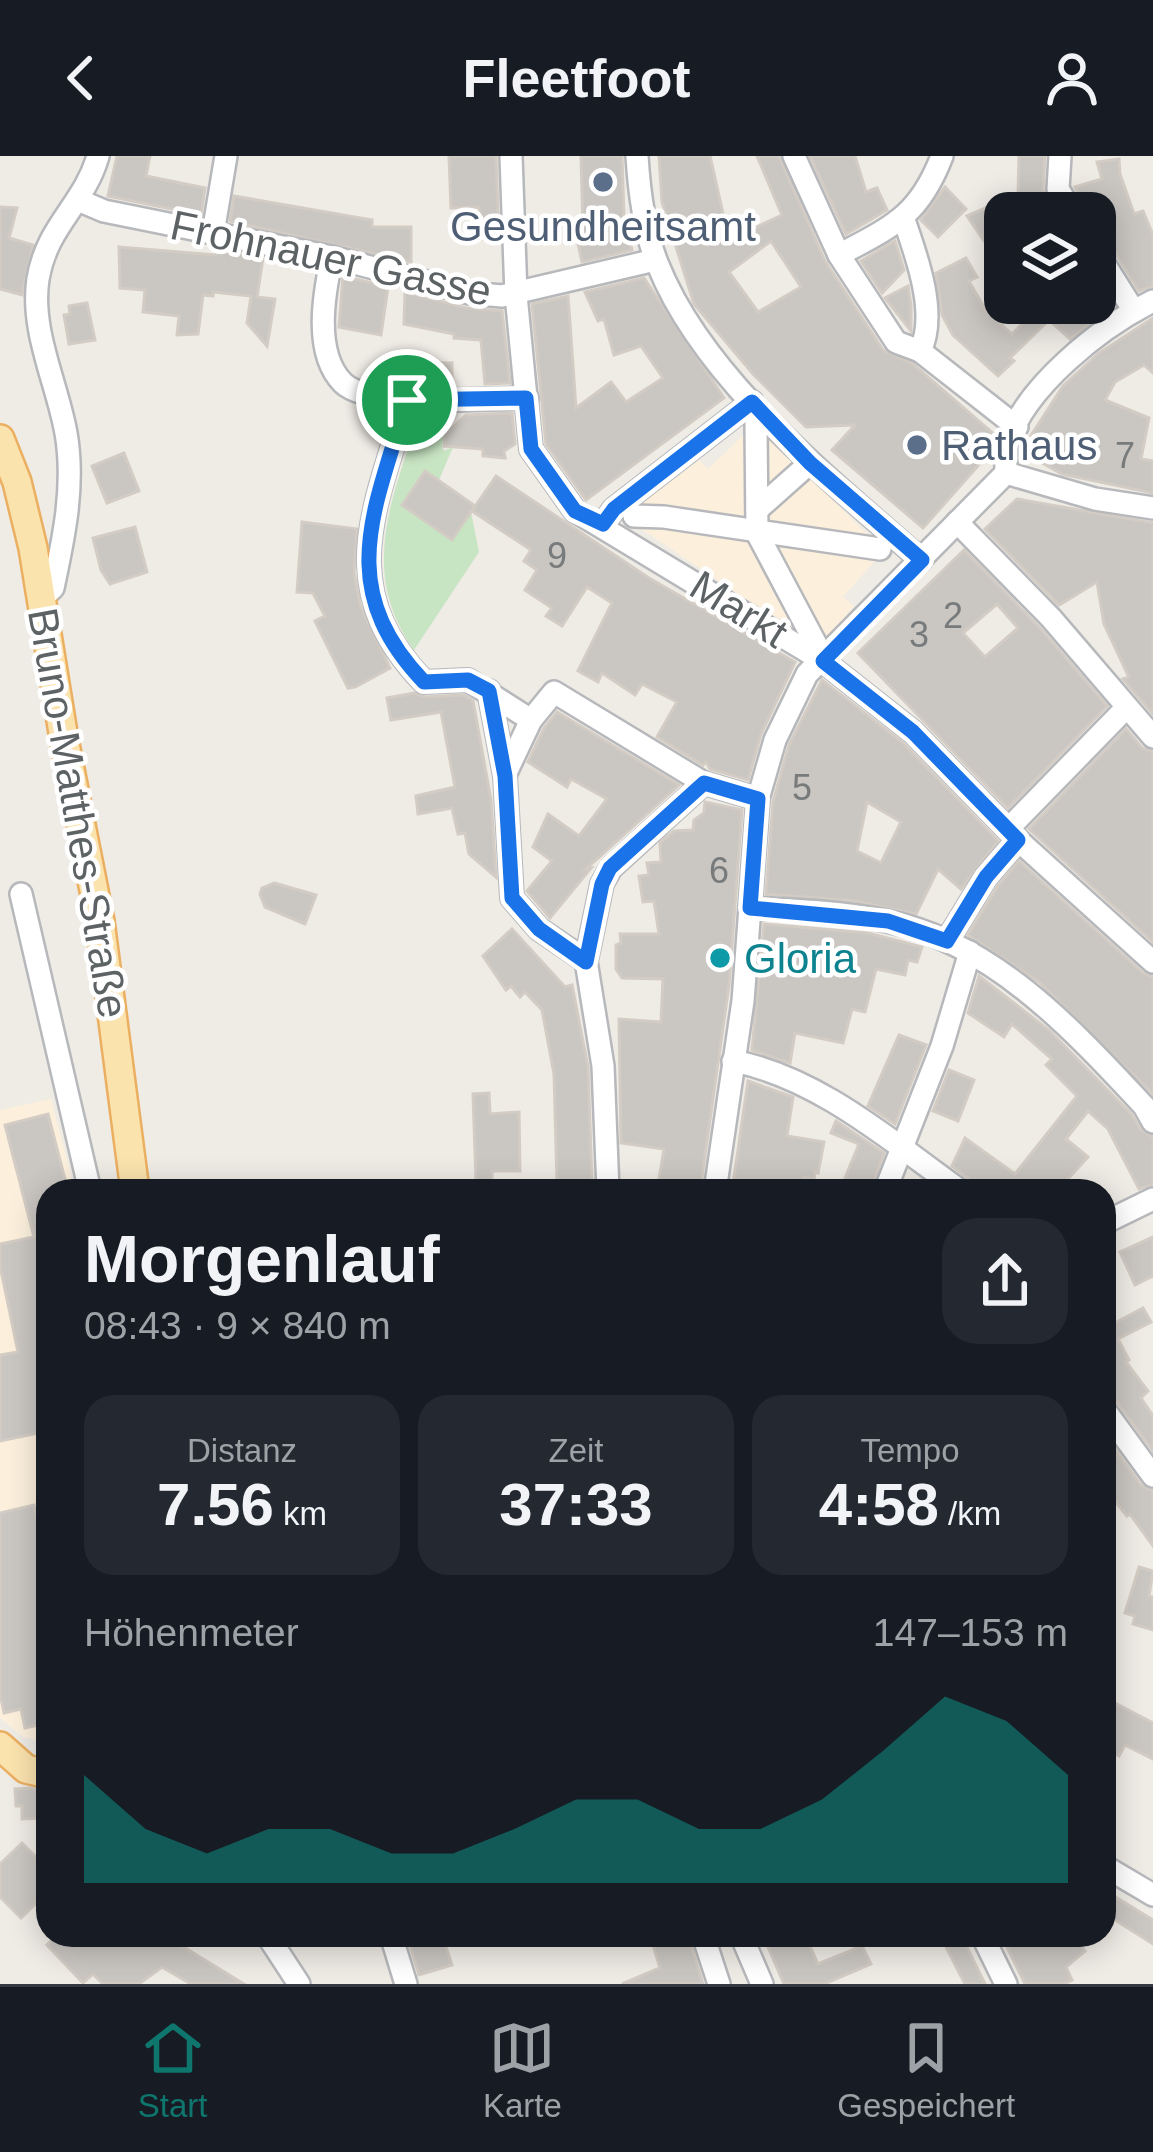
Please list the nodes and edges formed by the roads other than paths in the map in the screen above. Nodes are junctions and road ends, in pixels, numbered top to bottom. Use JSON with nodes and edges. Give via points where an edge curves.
{"nodes":[{"id":1,"x":98,"y":156,"type":"edge"},
{"id":2,"x":226,"y":156,"type":"edge"},
{"id":3,"x":512,"y":156,"type":"edge"},
{"id":4,"x":637,"y":156,"type":"edge"},
{"id":5,"x":794,"y":156,"type":"edge"},
{"id":6,"x":942,"y":156,"type":"edge"},
{"id":7,"x":1060,"y":156,"type":"edge"},
{"id":8,"x":84,"y":192,"type":"junction"},
{"id":9,"x":1060,"y":192,"type":"edge"},
{"id":10,"x":904,"y":220,"type":"junction"},
{"id":11,"x":212,"y":233,"type":"junction"},
{"id":12,"x":839,"y":255,"type":"junction"},
{"id":13,"x":332,"y":257,"type":"junction"},
{"id":14,"x":655,"y":260,"type":"junction"},
{"id":15,"x":1116,"y":274,"type":"edge"},
{"id":16,"x":516,"y":295,"type":"junction"},
{"id":17,"x":1143,"y":306,"type":"edge"},
{"id":18,"x":920,"y":351,"type":"junction"},
{"id":19,"x":526,"y":398,"type":"junction"},
{"id":20,"x":407,"y":400,"type":"junction"},
{"id":21,"x":754,"y":413,"type":"junction"},
{"id":22,"x":1012,"y":436,"type":"junction"},
{"id":23,"x":0,"y":439,"type":"edge"},
{"id":24,"x":802,"y":470,"type":"dead end"},
{"id":25,"x":1006,"y":473,"type":"junction"},
{"id":26,"x":1153,"y":508,"type":"edge"},
{"id":27,"x":757,"y":521,"type":"junction"},
{"id":28,"x":957,"y":522,"type":"junction"},
{"id":29,"x":603,"y":524,"type":"junction"},
{"id":30,"x":641,"y":525,"type":"dead end"},
{"id":31,"x":880,"y":549,"type":"dead end"},
{"id":32,"x":922,"y":560,"type":"junction"},
{"id":33,"x":41,"y":599,"type":"junction"},
{"id":34,"x":820,"y":654,"type":"junction"},
{"id":35,"x":489,"y":691,"type":"junction"},
{"id":36,"x":1126,"y":709,"type":"junction"},
{"id":37,"x":531,"y":720,"type":"junction"},
{"id":38,"x":1153,"y":737,"type":"edge"},
{"id":39,"x":505,"y":776,"type":"junction"},
{"id":40,"x":704,"y":783,"type":"junction"},
{"id":41,"x":758,"y":799,"type":"junction"},
{"id":42,"x":1013,"y":834,"type":"junction"},
{"id":43,"x":21,"y":894,"type":"dead end"},
{"id":44,"x":750,"y":908,"type":"junction"},
{"id":45,"x":947,"y":941,"type":"junction"},
{"id":46,"x":970,"y":952,"type":"junction"},
{"id":47,"x":586,"y":962,"type":"junction"},
{"id":48,"x":1153,"y":962,"type":"edge"},
{"id":49,"x":733,"y":1061,"type":"junction"},
{"id":50,"x":1153,"y":1122,"type":"edge"},
{"id":51,"x":901,"y":1149,"type":"junction"},
{"id":52,"x":87,"y":1179,"type":"edge"},
{"id":53,"x":133,"y":1179,"type":"edge"},
{"id":54,"x":608,"y":1179,"type":"edge"},
{"id":55,"x":717,"y":1179,"type":"edge"},
{"id":56,"x":890,"y":1179,"type":"edge"},
{"id":57,"x":945,"y":1179,"type":"edge"},
{"id":58,"x":1153,"y":1199,"type":"edge"},
{"id":59,"x":1116,"y":1217,"type":"edge"},
{"id":60,"x":1116,"y":1425,"type":"edge"},
{"id":61,"x":1153,"y":1476,"type":"edge"},
{"id":62,"x":5,"y":1750,"type":"edge"},
{"id":63,"x":36,"y":1755,"type":"edge"},
{"id":64,"x":36,"y":1771,"type":"edge"},
{"id":65,"x":1116,"y":1873,"type":"edge"},
{"id":66,"x":1153,"y":1895,"type":"edge"},
{"id":67,"x":275,"y":1947,"type":"edge"},
{"id":68,"x":395,"y":1947,"type":"edge"},
{"id":69,"x":708,"y":1947,"type":"edge"},
{"id":70,"x":746,"y":1947,"type":"edge"},
{"id":71,"x":988,"y":1947,"type":"edge"},
{"id":72,"x":299,"y":1984,"type":"edge"},
{"id":73,"x":406,"y":1984,"type":"edge"},
{"id":74,"x":719,"y":1984,"type":"edge"},
{"id":75,"x":762,"y":1984,"type":"edge"},
{"id":76,"x":1006,"y":1984,"type":"edge"}],
"edges":[{"from":1,"to":8,"type":"street"},
{"from":2,"to":11,"type":"street"},
{"from":3,"to":16,"type":"street"},
{"from":4,"to":14,"type":"street"},
{"from":5,"to":12,"type":"street"},
{"from":6,"to":10,"type":"street","via":[[929,190]]},
{"from":7,"to":9,"type":"street"},
{"from":8,"to":11,"type":"street","name":"Frohnauer Gasse","via":[[104,211]]},
{"from":8,"to":33,"type":"street","via":[[49,240],[38,281],[71,481],[52,588]]},
{"from":10,"to":12,"type":"street"},
{"from":10,"to":18,"type":"street","via":[[928,326]]},
{"from":11,"to":13,"type":"street","name":"Frohnauer Gasse"},
{"from":12,"to":18,"type":"street","via":[[896,342]]},
{"from":13,"to":16,"type":"street","name":"Frohnauer Gasse","via":[[469,293]]},
{"from":13,"to":20,"type":"street","via":[[322,321],[340,380]]},
{"from":14,"to":16,"type":"street","name":"Frohnauer Gasse"},
{"from":14,"to":21,"type":"street"},
{"from":15,"to":17,"type":"street"},
{"from":16,"to":19,"type":"street"},
{"from":17,"to":22,"type":"street","via":[[1029,399]]},
{"from":18,"to":22,"type":"street"},
{"from":19,"to":20,"type":"street"},
{"from":19,"to":29,"type":"street","name":"Markt","via":[[531,449],[575,511]]},
{"from":20,"to":35,"type":"street","via":[[373,518],[366,570],[372,603],[399,656],[424,682],[468,680]]},
{"from":21,"to":27,"type":"street","name":"Markt"},
{"from":21,"to":29,"type":"street"},
{"from":21,"to":32,"type":"street"},
{"from":22,"to":25,"type":"street"},
{"from":23,"to":33,"type":"main road","name":"Bruno-Matthes-Straße"},
{"from":24,"to":27,"type":"street"},
{"from":25,"to":26,"type":"street"},
{"from":25,"to":28,"type":"street","name":"Markt"},
{"from":27,"to":30,"type":"street","name":"Markt","via":[[664,517]]},
{"from":27,"to":31,"type":"street","name":"Markt"},
{"from":27,"to":34,"type":"street","name":"Markt"},
{"from":28,"to":32,"type":"street","name":"Markt"},
{"from":28,"to":36,"type":"street"},
{"from":29,"to":34,"type":"street","name":"Markt"},
{"from":32,"to":34,"type":"street","name":"Markt"},
{"from":33,"to":53,"type":"main road","name":"Bruno-Matthes-Straße","via":[[100,921]]},
{"from":34,"to":41,"type":"street","via":[[792,700]]},
{"from":34,"to":42,"type":"street","via":[[913,732]]},
{"from":35,"to":37,"type":"street"},
{"from":35,"to":39,"type":"street"},
{"from":36,"to":38,"type":"street"},
{"from":36,"to":42,"type":"street"},
{"from":37,"to":39,"type":"street"},
{"from":37,"to":40,"type":"street","via":[[554,692]]},
{"from":39,"to":47,"type":"street","via":[[512,898]]},
{"from":40,"to":41,"type":"street"},
{"from":40,"to":47,"type":"street","via":[[610,868]]},
{"from":41,"to":44,"type":"street"},
{"from":42,"to":45,"type":"street"},
{"from":42,"to":48,"type":"street"},
{"from":43,"to":52,"type":"street"},
{"from":44,"to":45,"type":"street","via":[[888,921]]},
{"from":44,"to":49,"type":"street"},
{"from":45,"to":46,"type":"street"},
{"from":46,"to":50,"type":"street","via":[[1064,1020]]},
{"from":46,"to":51,"type":"street"},
{"from":47,"to":54,"type":"street","via":[[603,1066]]},
{"from":49,"to":51,"type":"street","via":[[802,1084]]},
{"from":49,"to":55,"type":"street"},
{"from":51,"to":56,"type":"street"},
{"from":51,"to":57,"type":"street"},
{"from":58,"to":59,"type":"street"},
{"from":60,"to":61,"type":"street"},
{"from":62,"to":63,"type":"main road"},
{"from":62,"to":64,"type":"main road"},
{"from":65,"to":66,"type":"street"},
{"from":67,"to":72,"type":"street"},
{"from":68,"to":73,"type":"street"},
{"from":69,"to":74,"type":"street"},
{"from":70,"to":75,"type":"street"},
{"from":71,"to":76,"type":"street"}]}
